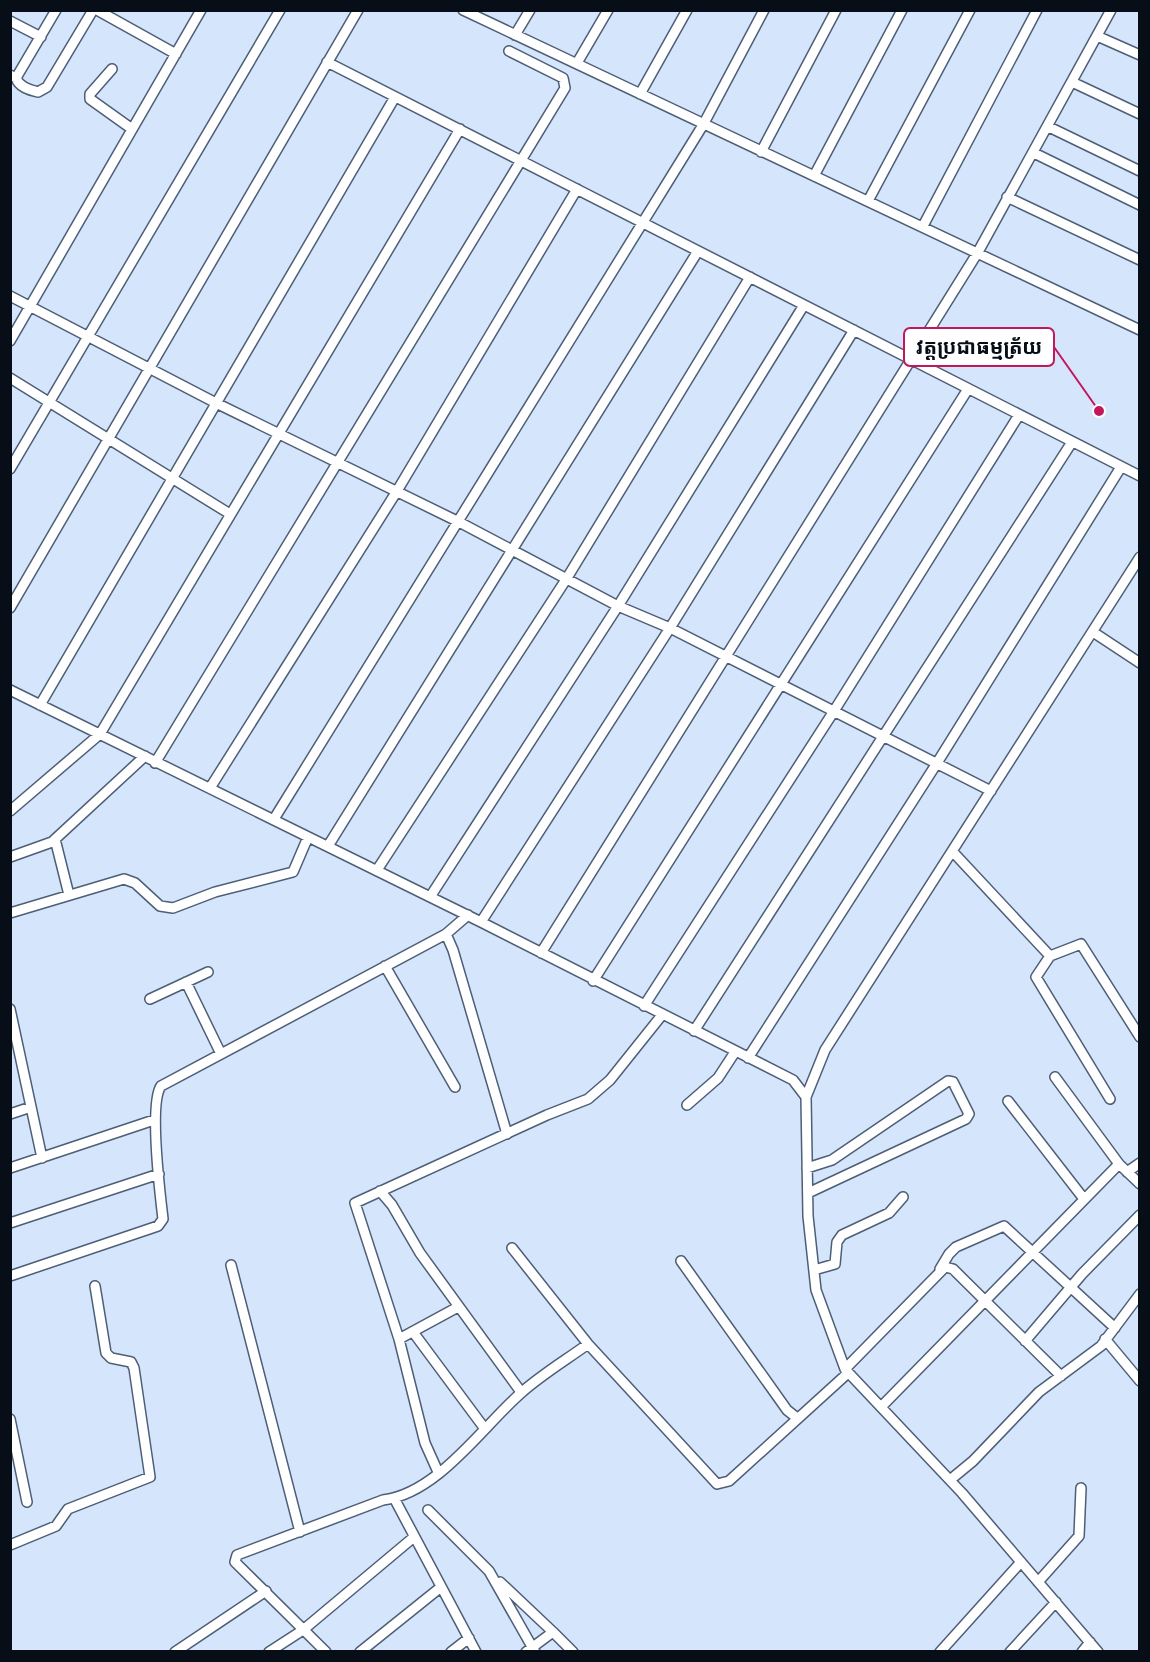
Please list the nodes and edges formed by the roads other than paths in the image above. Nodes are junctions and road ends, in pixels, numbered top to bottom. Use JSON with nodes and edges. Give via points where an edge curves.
{"nodes":[{"id":1,"x":56,"y":10,"type":"edge"},
{"id":2,"x":93,"y":10,"type":"edge"},
{"id":3,"x":97,"y":10,"type":"edge"},
{"id":4,"x":201,"y":10,"type":"edge"},
{"id":5,"x":280,"y":10,"type":"edge"},
{"id":6,"x":358,"y":10,"type":"edge"},
{"id":7,"x":463,"y":10,"type":"edge"},
{"id":8,"x":530,"y":10,"type":"edge"},
{"id":9,"x":608,"y":10,"type":"edge"},
{"id":10,"x":687,"y":10,"type":"edge"},
{"id":11,"x":764,"y":10,"type":"edge"},
{"id":12,"x":836,"y":10,"type":"edge"},
{"id":13,"x":902,"y":10,"type":"edge"},
{"id":14,"x":970,"y":10,"type":"edge"},
{"id":15,"x":1037,"y":10,"type":"edge"},
{"id":16,"x":1111,"y":10,"type":"edge"},
{"id":17,"x":10,"y":21,"type":"edge"},
{"id":18,"x":515,"y":35,"type":"junction"},
{"id":19,"x":1097,"y":36,"type":"junction"},
{"id":20,"x":41,"y":37,"type":"junction"},
{"id":21,"x":509,"y":51,"type":"dead end"},
{"id":22,"x":176,"y":54,"type":"junction"},
{"id":23,"x":1140,"y":55,"type":"edge"},
{"id":24,"x":327,"y":62,"type":"junction"},
{"id":25,"x":577,"y":63,"type":"junction"},
{"id":26,"x":112,"y":69,"type":"dead end"},
{"id":27,"x":13,"y":76,"type":"edge"},
{"id":28,"x":1072,"y":82,"type":"junction"},
{"id":29,"x":640,"y":94,"type":"junction"},
{"id":30,"x":395,"y":97,"type":"junction"},
{"id":31,"x":1140,"y":114,"type":"edge"},
{"id":32,"x":704,"y":125,"type":"junction"},
{"id":33,"x":1049,"y":127,"type":"junction"},
{"id":34,"x":132,"y":129,"type":"junction"},
{"id":35,"x":460,"y":129,"type":"junction"},
{"id":36,"x":761,"y":152,"type":"junction"},
{"id":37,"x":1034,"y":153,"type":"junction"},
{"id":38,"x":519,"y":160,"type":"junction"},
{"id":39,"x":1140,"y":171,"type":"edge"},
{"id":40,"x":814,"y":176,"type":"junction"},
{"id":41,"x":577,"y":189,"type":"junction"},
{"id":42,"x":1007,"y":197,"type":"junction"},
{"id":43,"x":868,"y":201,"type":"junction"},
{"id":44,"x":1140,"y":205,"type":"edge"},
{"id":45,"x":643,"y":223,"type":"junction"},
{"id":46,"x":922,"y":226,"type":"junction"},
{"id":47,"x":698,"y":251,"type":"junction"},
{"id":48,"x":978,"y":252,"type":"junction"},
{"id":49,"x":1140,"y":260,"type":"edge"},
{"id":50,"x":750,"y":277,"type":"junction"},
{"id":51,"x":10,"y":296,"type":"edge"},
{"id":52,"x":804,"y":305,"type":"junction"},
{"id":53,"x":30,"y":306,"type":"junction"},
{"id":54,"x":1140,"y":317,"type":"edge"},
{"id":55,"x":1137,"y":329,"type":"edge"},
{"id":56,"x":854,"y":330,"type":"junction"},
{"id":57,"x":88,"y":336,"type":"junction"},
{"id":58,"x":10,"y":341,"type":"edge"},
{"id":59,"x":911,"y":360,"type":"junction"},
{"id":60,"x":150,"y":369,"type":"junction"},
{"id":61,"x":10,"y":378,"type":"edge"},
{"id":62,"x":968,"y":388,"type":"junction"},
{"id":63,"x":49,"y":400,"type":"junction"},
{"id":64,"x":218,"y":404,"type":"junction"},
{"id":65,"x":1019,"y":415,"type":"junction"},
{"id":66,"x":279,"y":431,"type":"junction"},
{"id":67,"x":109,"y":439,"type":"junction"},
{"id":68,"x":1072,"y":442,"type":"junction"},
{"id":69,"x":336,"y":462,"type":"junction"},
{"id":70,"x":1121,"y":467,"type":"junction"},
{"id":71,"x":10,"y":469,"type":"edge"},
{"id":72,"x":1140,"y":476,"type":"edge"},
{"id":73,"x":172,"y":478,"type":"junction"},
{"id":74,"x":397,"y":491,"type":"junction"},
{"id":75,"x":230,"y":513,"type":"junction"},
{"id":76,"x":459,"y":522,"type":"junction"},
{"id":77,"x":514,"y":551,"type":"junction"},
{"id":78,"x":1140,"y":557,"type":"edge"},
{"id":79,"x":567,"y":578,"type":"junction"},
{"id":80,"x":618,"y":606,"type":"junction"},
{"id":81,"x":10,"y":608,"type":"edge"},
{"id":82,"x":670,"y":628,"type":"junction"},
{"id":83,"x":1093,"y":632,"type":"junction"},
{"id":84,"x":724,"y":656,"type":"junction"},
{"id":85,"x":1140,"y":663,"type":"edge"},
{"id":86,"x":781,"y":685,"type":"junction"},
{"id":87,"x":10,"y":690,"type":"edge"},
{"id":88,"x":40,"y":705,"type":"junction"},
{"id":89,"x":834,"y":711,"type":"junction"},
{"id":90,"x":100,"y":734,"type":"junction"},
{"id":91,"x":884,"y":736,"type":"junction"},
{"id":92,"x":145,"y":756,"type":"junction"},
{"id":93,"x":155,"y":763,"type":"junction"},
{"id":94,"x":937,"y":764,"type":"junction"},
{"id":95,"x":210,"y":788,"type":"junction"},
{"id":96,"x":991,"y":791,"type":"junction"},
{"id":97,"x":10,"y":811,"type":"edge"},
{"id":98,"x":274,"y":819,"type":"junction"},
{"id":99,"x":309,"y":837,"type":"junction"},
{"id":100,"x":55,"y":839,"type":"junction"},
{"id":101,"x":328,"y":846,"type":"junction"},
{"id":102,"x":953,"y":852,"type":"junction"},
{"id":103,"x":10,"y":857,"type":"edge"},
{"id":104,"x":377,"y":870,"type":"junction"},
{"id":105,"x":69,"y":895,"type":"junction"},
{"id":106,"x":430,"y":897,"type":"junction"},
{"id":107,"x":10,"y":913,"type":"edge"},
{"id":108,"x":468,"y":915,"type":"junction"},
{"id":109,"x":481,"y":922,"type":"junction"},
{"id":110,"x":446,"y":934,"type":"junction"},
{"id":111,"x":541,"y":953,"type":"junction"},
{"id":112,"x":1050,"y":956,"type":"junction"},
{"id":113,"x":385,"y":966,"type":"junction"},
{"id":114,"x":208,"y":972,"type":"dead end"},
{"id":115,"x":593,"y":981,"type":"junction"},
{"id":116,"x":186,"y":982,"type":"junction"},
{"id":117,"x":150,"y":999,"type":"dead end"},
{"id":118,"x":644,"y":1006,"type":"junction"},
{"id":119,"x":11,"y":1013,"type":"edge"},
{"id":120,"x":662,"y":1015,"type":"junction"},
{"id":121,"x":694,"y":1031,"type":"junction"},
{"id":122,"x":1140,"y":1037,"type":"edge"},
{"id":123,"x":735,"y":1052,"type":"junction"},
{"id":124,"x":221,"y":1054,"type":"junction"},
{"id":125,"x":748,"y":1058,"type":"junction"},
{"id":126,"x":21,"y":1059,"type":"junction"},
{"id":127,"x":10,"y":1063,"type":"edge"},
{"id":128,"x":1055,"y":1077,"type":"dead end"},
{"id":129,"x":455,"y":1087,"type":"dead end"},
{"id":130,"x":806,"y":1097,"type":"junction"},
{"id":131,"x":1110,"y":1098,"type":"dead end"},
{"id":132,"x":1008,"y":1101,"type":"dead end"},
{"id":133,"x":687,"y":1105,"type":"dead end"},
{"id":134,"x":31,"y":1107,"type":"junction"},
{"id":135,"x":10,"y":1114,"type":"edge"},
{"id":136,"x":154,"y":1120,"type":"junction"},
{"id":137,"x":507,"y":1134,"type":"junction"},
{"id":138,"x":42,"y":1158,"type":"junction"},
{"id":139,"x":1140,"y":1163,"type":"edge"},
{"id":140,"x":1119,"y":1164,"type":"junction"},
{"id":141,"x":10,"y":1168,"type":"edge"},
{"id":142,"x":807,"y":1168,"type":"junction"},
{"id":143,"x":1127,"y":1172,"type":"junction"},
{"id":144,"x":159,"y":1174,"type":"junction"},
{"id":145,"x":1140,"y":1184,"type":"edge"},
{"id":146,"x":380,"y":1191,"type":"junction"},
{"id":147,"x":808,"y":1192,"type":"junction"},
{"id":148,"x":903,"y":1197,"type":"dead end"},
{"id":149,"x":1084,"y":1199,"type":"junction"},
{"id":150,"x":1140,"y":1215,"type":"edge"},
{"id":151,"x":10,"y":1223,"type":"edge"},
{"id":152,"x":512,"y":1248,"type":"dead end"},
{"id":153,"x":1034,"y":1250,"type":"junction"},
{"id":154,"x":681,"y":1261,"type":"dead end"},
{"id":155,"x":231,"y":1265,"type":"dead end"},
{"id":156,"x":940,"y":1269,"type":"junction"},
{"id":157,"x":814,"y":1270,"type":"junction"},
{"id":158,"x":10,"y":1276,"type":"edge"},
{"id":159,"x":94,"y":1286,"type":"dead end"},
{"id":160,"x":1072,"y":1287,"type":"junction"},
{"id":161,"x":1140,"y":1294,"type":"edge"},
{"id":162,"x":985,"y":1302,"type":"junction"},
{"id":163,"x":458,"y":1307,"type":"junction"},
{"id":164,"x":1115,"y":1328,"type":"junction"},
{"id":165,"x":413,"y":1332,"type":"junction"},
{"id":166,"x":399,"y":1339,"type":"junction"},
{"id":167,"x":1105,"y":1339,"type":"junction"},
{"id":168,"x":1025,"y":1341,"type":"junction"},
{"id":169,"x":588,"y":1344,"type":"junction"},
{"id":170,"x":846,"y":1371,"type":"junction"},
{"id":171,"x":1061,"y":1376,"type":"junction"},
{"id":172,"x":1140,"y":1381,"type":"edge"},
{"id":173,"x":521,"y":1392,"type":"junction"},
{"id":174,"x":881,"y":1407,"type":"junction"},
{"id":175,"x":797,"y":1418,"type":"junction"},
{"id":176,"x":10,"y":1419,"type":"edge"},
{"id":177,"x":485,"y":1429,"type":"junction"},
{"id":178,"x":438,"y":1472,"type":"junction"},
{"id":179,"x":950,"y":1480,"type":"junction"},
{"id":180,"x":1081,"y":1488,"type":"dead end"},
{"id":181,"x":394,"y":1498,"type":"junction"},
{"id":182,"x":27,"y":1502,"type":"dead end"},
{"id":183,"x":428,"y":1510,"type":"dead end"},
{"id":184,"x":300,"y":1532,"type":"junction"},
{"id":185,"x":414,"y":1537,"type":"junction"},
{"id":186,"x":10,"y":1545,"type":"edge"},
{"id":187,"x":1021,"y":1562,"type":"junction"},
{"id":188,"x":489,"y":1571,"type":"junction"},
{"id":189,"x":1038,"y":1582,"type":"junction"},
{"id":190,"x":441,"y":1587,"type":"junction"},
{"id":191,"x":266,"y":1591,"type":"junction"},
{"id":192,"x":1056,"y":1602,"type":"junction"},
{"id":193,"x":303,"y":1629,"type":"junction"},
{"id":194,"x":553,"y":1632,"type":"junction"},
{"id":195,"x":469,"y":1638,"type":"junction"},
{"id":196,"x":1090,"y":1642,"type":"junction"},
{"id":197,"x":531,"y":1650,"type":"edge"},
{"id":198,"x":175,"y":1652,"type":"edge"},
{"id":199,"x":269,"y":1652,"type":"edge"},
{"id":200,"x":326,"y":1652,"type":"edge"},
{"id":201,"x":360,"y":1652,"type":"edge"},
{"id":202,"x":451,"y":1652,"type":"edge"},
{"id":203,"x":476,"y":1652,"type":"edge"},
{"id":204,"x":573,"y":1652,"type":"edge"},
{"id":205,"x":940,"y":1652,"type":"edge"},
{"id":206,"x":1010,"y":1652,"type":"edge"},
{"id":207,"x":1082,"y":1652,"type":"edge"},
{"id":208,"x":1098,"y":1652,"type":"edge"}],
"edges":[{"from":1,"to":20,"type":"street"},
{"from":2,"to":27,"type":"street","via":[[47,87],[38,92],[24,87]]},
{"from":3,"to":22,"type":"street"},
{"from":4,"to":22,"type":"street"},
{"from":5,"to":57,"type":"street"},
{"from":6,"to":24,"type":"street"},
{"from":7,"to":18,"type":"street"},
{"from":8,"to":18,"type":"street"},
{"from":9,"to":25,"type":"street"},
{"from":10,"to":29,"type":"street"},
{"from":11,"to":32,"type":"street"},
{"from":12,"to":36,"type":"street"},
{"from":13,"to":40,"type":"street"},
{"from":14,"to":43,"type":"street"},
{"from":15,"to":46,"type":"street"},
{"from":16,"to":19,"type":"street"},
{"from":17,"to":20,"type":"street"},
{"from":18,"to":25,"type":"street"},
{"from":19,"to":23,"type":"street"},
{"from":19,"to":28,"type":"street"},
{"from":20,"to":27,"type":"street"},
{"from":21,"to":38,"type":"street","via":[[566,82]]},
{"from":22,"to":34,"type":"street"},
{"from":24,"to":30,"type":"street"},
{"from":24,"to":60,"type":"street"},
{"from":25,"to":29,"type":"street"},
{"from":26,"to":34,"type":"street","via":[[90,99]]},
{"from":28,"to":31,"type":"street"},
{"from":28,"to":33,"type":"street"},
{"from":29,"to":32,"type":"street"},
{"from":30,"to":35,"type":"street"},
{"from":30,"to":64,"type":"street"},
{"from":32,"to":36,"type":"street"},
{"from":32,"to":45,"type":"street"},
{"from":33,"to":37,"type":"street"},
{"from":33,"to":39,"type":"street"},
{"from":34,"to":53,"type":"street"},
{"from":35,"to":38,"type":"street"},
{"from":35,"to":66,"type":"street"},
{"from":36,"to":40,"type":"street"},
{"from":37,"to":42,"type":"street"},
{"from":37,"to":44,"type":"street"},
{"from":38,"to":41,"type":"street"},
{"from":38,"to":69,"type":"street"},
{"from":40,"to":43,"type":"street"},
{"from":41,"to":45,"type":"street"},
{"from":41,"to":74,"type":"street"},
{"from":42,"to":48,"type":"street"},
{"from":42,"to":49,"type":"street"},
{"from":43,"to":46,"type":"street"},
{"from":45,"to":47,"type":"street"},
{"from":45,"to":76,"type":"street"},
{"from":46,"to":48,"type":"street"},
{"from":47,"to":50,"type":"street"},
{"from":47,"to":77,"type":"street"},
{"from":48,"to":55,"type":"street"},
{"from":48,"to":59,"type":"street"},
{"from":50,"to":52,"type":"street"},
{"from":50,"to":79,"type":"street"},
{"from":51,"to":53,"type":"street"},
{"from":52,"to":56,"type":"street"},
{"from":52,"to":80,"type":"street"},
{"from":53,"to":57,"type":"street"},
{"from":53,"to":58,"type":"street"},
{"from":54,"to":55,"type":"street"},
{"from":56,"to":59,"type":"street"},
{"from":56,"to":82,"type":"street"},
{"from":57,"to":60,"type":"street"},
{"from":57,"to":63,"type":"street"},
{"from":59,"to":62,"type":"street"},
{"from":59,"to":84,"type":"street"},
{"from":60,"to":64,"type":"street"},
{"from":60,"to":67,"type":"street"},
{"from":61,"to":63,"type":"street"},
{"from":62,"to":65,"type":"street"},
{"from":62,"to":86,"type":"street"},
{"from":63,"to":67,"type":"street"},
{"from":63,"to":71,"type":"street"},
{"from":64,"to":66,"type":"street"},
{"from":64,"to":73,"type":"street"},
{"from":65,"to":68,"type":"street"},
{"from":65,"to":89,"type":"street"},
{"from":66,"to":69,"type":"street"},
{"from":66,"to":75,"type":"street"},
{"from":67,"to":73,"type":"street"},
{"from":67,"to":81,"type":"street"},
{"from":68,"to":70,"type":"street"},
{"from":68,"to":91,"type":"street"},
{"from":69,"to":74,"type":"street"},
{"from":69,"to":93,"type":"street"},
{"from":70,"to":72,"type":"street"},
{"from":70,"to":94,"type":"street"},
{"from":73,"to":75,"type":"street"},
{"from":73,"to":88,"type":"street"},
{"from":74,"to":76,"type":"street"},
{"from":74,"to":95,"type":"street"},
{"from":75,"to":90,"type":"street"},
{"from":76,"to":77,"type":"street"},
{"from":76,"to":98,"type":"street"},
{"from":77,"to":79,"type":"street"},
{"from":77,"to":101,"type":"street"},
{"from":78,"to":83,"type":"street"},
{"from":79,"to":80,"type":"street"},
{"from":79,"to":104,"type":"street"},
{"from":80,"to":82,"type":"street"},
{"from":80,"to":106,"type":"street"},
{"from":82,"to":84,"type":"street"},
{"from":82,"to":109,"type":"street"},
{"from":83,"to":85,"type":"street"},
{"from":83,"to":96,"type":"street"},
{"from":84,"to":86,"type":"street"},
{"from":84,"to":111,"type":"street"},
{"from":86,"to":89,"type":"street"},
{"from":86,"to":115,"type":"street"},
{"from":87,"to":88,"type":"street"},
{"from":88,"to":90,"type":"street"},
{"from":89,"to":91,"type":"street"},
{"from":89,"to":118,"type":"street"},
{"from":90,"to":92,"type":"street"},
{"from":90,"to":97,"type":"street"},
{"from":91,"to":94,"type":"street"},
{"from":91,"to":121,"type":"street"},
{"from":92,"to":93,"type":"street"},
{"from":92,"to":100,"type":"street"},
{"from":93,"to":95,"type":"street"},
{"from":94,"to":96,"type":"street"},
{"from":94,"to":125,"type":"street"},
{"from":95,"to":98,"type":"street"},
{"from":96,"to":102,"type":"street"},
{"from":98,"to":99,"type":"street"},
{"from":99,"to":101,"type":"street"},
{"from":99,"to":105,"type":"street","via":[[293,872],[215,892],[173,908],[160,906],[135,883],[124,879]]},
{"from":100,"to":103,"type":"street"},
{"from":100,"to":105,"type":"street"},
{"from":101,"to":104,"type":"street"},
{"from":102,"to":112,"type":"street"},
{"from":102,"to":130,"type":"street","via":[[825,1050]]},
{"from":104,"to":106,"type":"street"},
{"from":105,"to":107,"type":"street"},
{"from":106,"to":108,"type":"street"},
{"from":108,"to":109,"type":"street"},
{"from":108,"to":110,"type":"street"},
{"from":109,"to":111,"type":"street"},
{"from":110,"to":113,"type":"street"},
{"from":110,"to":137,"type":"street"},
{"from":111,"to":115,"type":"street"},
{"from":112,"to":122,"type":"street","via":[[1081,944]]},
{"from":112,"to":131,"type":"street","via":[[1036,977]]},
{"from":113,"to":124,"type":"street"},
{"from":113,"to":129,"type":"street"},
{"from":114,"to":116,"type":"street"},
{"from":115,"to":118,"type":"street"},
{"from":116,"to":117,"type":"street"},
{"from":116,"to":124,"type":"street"},
{"from":118,"to":120,"type":"street"},
{"from":119,"to":126,"type":"street"},
{"from":120,"to":121,"type":"street"},
{"from":120,"to":137,"type":"street","via":[[593,1096]]},
{"from":121,"to":123,"type":"street"},
{"from":123,"to":125,"type":"street"},
{"from":123,"to":133,"type":"street","via":[[718,1078]]},
{"from":124,"to":136,"type":"street","via":[[161,1086],[155,1100]]},
{"from":125,"to":130,"type":"street","via":[[793,1080]]},
{"from":126,"to":127,"type":"street"},
{"from":126,"to":134,"type":"street"},
{"from":128,"to":140,"type":"street"},
{"from":130,"to":142,"type":"street"},
{"from":132,"to":149,"type":"street"},
{"from":134,"to":135,"type":"street"},
{"from":134,"to":138,"type":"street"},
{"from":136,"to":138,"type":"street"},
{"from":136,"to":144,"type":"street"},
{"from":137,"to":146,"type":"street"},
{"from":138,"to":141,"type":"street"},
{"from":139,"to":143,"type":"street"},
{"from":140,"to":143,"type":"street"},
{"from":140,"to":149,"type":"street"},
{"from":142,"to":147,"type":"street"},
{"from":142,"to":147,"type":"street","via":[[832,1160],[948,1081],[953,1082],[969,1114],[966,1119]]},
{"from":143,"to":145,"type":"street"},
{"from":144,"to":151,"type":"street"},
{"from":144,"to":158,"type":"street","via":[[163,1219],[158,1226]]},
{"from":146,"to":163,"type":"street"},
{"from":146,"to":166,"type":"street","via":[[355,1203]]},
{"from":147,"to":157,"type":"street"},
{"from":148,"to":157,"type":"street","via":[[889,1213],[842,1235],[837,1242],[835,1264]]},
{"from":149,"to":153,"type":"street"},
{"from":150,"to":160,"type":"street"},
{"from":152,"to":169,"type":"street"},
{"from":153,"to":156,"type":"street","via":[[1001,1226],[956,1247]]},
{"from":153,"to":160,"type":"street"},
{"from":153,"to":162,"type":"street"},
{"from":154,"to":175,"type":"street","via":[[787,1410]]},
{"from":155,"to":184,"type":"street"},
{"from":156,"to":162,"type":"street","via":[[953,1269]]},
{"from":156,"to":170,"type":"street"},
{"from":157,"to":170,"type":"street","via":[[816,1290]]},
{"from":159,"to":186,"type":"street","via":[[106,1353],[130,1362],[134,1368],[150,1476],[68,1509],[56,1526]]},
{"from":160,"to":164,"type":"street"},
{"from":160,"to":168,"type":"street"},
{"from":161,"to":164,"type":"street"},
{"from":162,"to":168,"type":"street"},
{"from":162,"to":174,"type":"street"},
{"from":163,"to":165,"type":"street"},
{"from":163,"to":173,"type":"street"},
{"from":164,"to":167,"type":"street"},
{"from":165,"to":166,"type":"street"},
{"from":165,"to":177,"type":"street"},
{"from":166,"to":178,"type":"street","via":[[424,1443]]},
{"from":167,"to":171,"type":"street"},
{"from":167,"to":172,"type":"street"},
{"from":168,"to":171,"type":"street"},
{"from":169,"to":173,"type":"street"},
{"from":169,"to":175,"type":"street","via":[[717,1484],[729,1482]]},
{"from":170,"to":174,"type":"street"},
{"from":170,"to":175,"type":"street"},
{"from":171,"to":179,"type":"street","via":[[1039,1392]]},
{"from":173,"to":177,"type":"street"},
{"from":174,"to":179,"type":"street"},
{"from":176,"to":182,"type":"street"},
{"from":177,"to":178,"type":"street"},
{"from":178,"to":181,"type":"street"},
{"from":179,"to":187,"type":"street"},
{"from":180,"to":189,"type":"street","via":[[1079,1536]]},
{"from":181,"to":184,"type":"street"},
{"from":181,"to":185,"type":"street"},
{"from":183,"to":188,"type":"street"},
{"from":184,"to":191,"type":"street","via":[[235,1558]]},
{"from":185,"to":190,"type":"street"},
{"from":185,"to":193,"type":"street"},
{"from":187,"to":189,"type":"street"},
{"from":187,"to":205,"type":"street"},
{"from":188,"to":194,"type":"street"},
{"from":188,"to":197,"type":"street"},
{"from":189,"to":192,"type":"street"},
{"from":190,"to":195,"type":"street"},
{"from":190,"to":201,"type":"street"},
{"from":191,"to":193,"type":"street"},
{"from":191,"to":198,"type":"street"},
{"from":192,"to":196,"type":"street"},
{"from":192,"to":206,"type":"street"},
{"from":193,"to":199,"type":"street"},
{"from":193,"to":200,"type":"street"},
{"from":194,"to":197,"type":"street"},
{"from":194,"to":204,"type":"street"},
{"from":195,"to":202,"type":"street"},
{"from":195,"to":203,"type":"street"},
{"from":196,"to":207,"type":"street"},
{"from":196,"to":208,"type":"street"}]}
